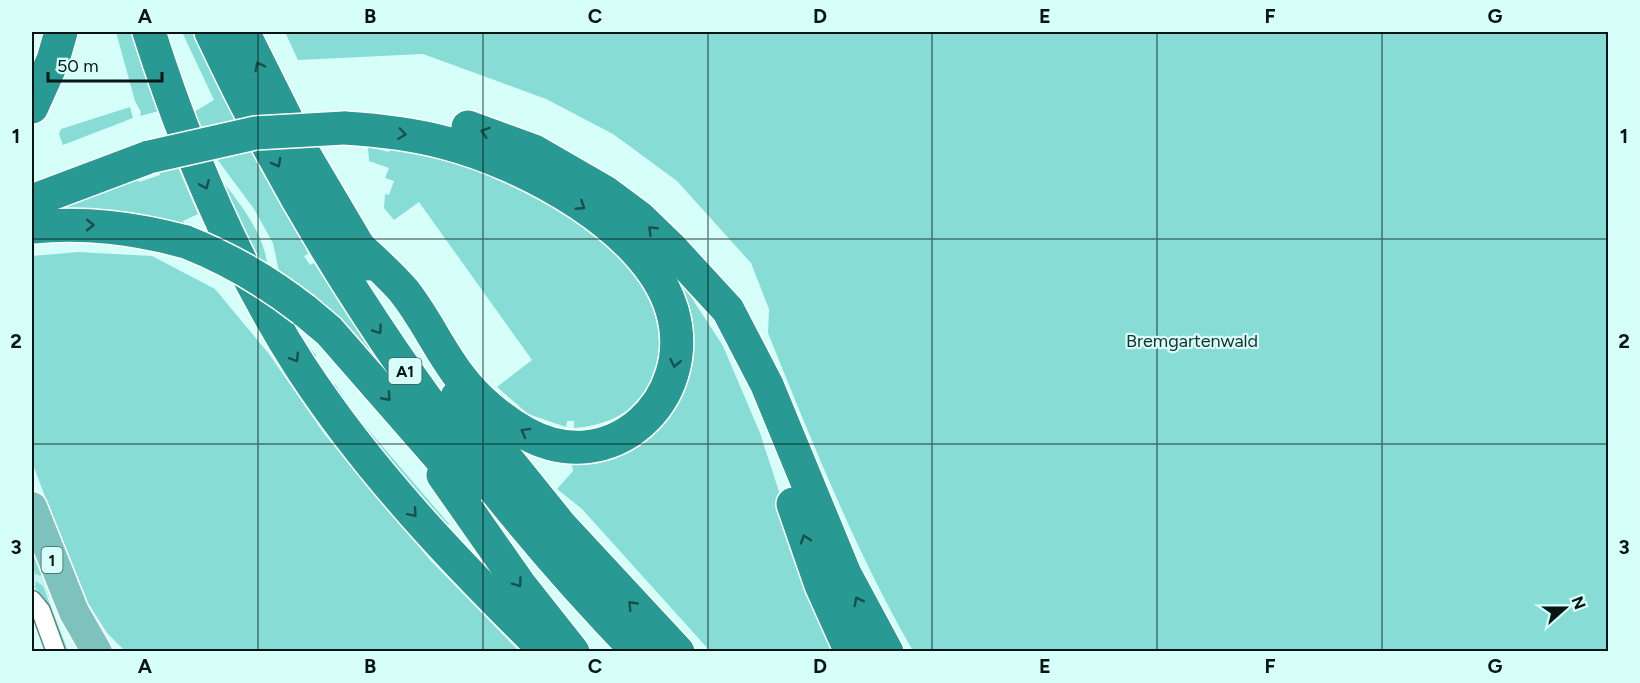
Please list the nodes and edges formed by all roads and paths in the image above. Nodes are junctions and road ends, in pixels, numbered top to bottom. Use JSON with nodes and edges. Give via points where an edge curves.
{"nodes":[{"id":1,"x":61,"y":32,"type":"edge"},
{"id":2,"x":149,"y":32,"type":"edge"},
{"id":3,"x":212,"y":32,"type":"edge"},
{"id":4,"x":243,"y":32,"type":"edge"},
{"id":5,"x":32,"y":107,"type":"edge"},
{"id":6,"x":338,"y":117,"type":"junction"},
{"id":7,"x":146,"y":147,"type":"junction"},
{"id":8,"x":32,"y":181,"type":"edge"},
{"id":9,"x":32,"y":201,"type":"edge"},
{"id":10,"x":32,"y":227,"type":"edge"},
{"id":11,"x":358,"y":246,"type":"junction"},
{"id":12,"x":692,"y":273,"type":"junction"},
{"id":13,"x":416,"y":430,"type":"junction"},
{"id":14,"x":32,"y":507,"type":"edge"},
{"id":15,"x":32,"y":600,"type":"edge"},
{"id":16,"x":677,"y":650,"type":"edge"},
{"id":17,"x":56,"y":651,"type":"edge"},
{"id":18,"x":96,"y":651,"type":"edge"},
{"id":19,"x":547,"y":651,"type":"edge"},
{"id":20,"x":573,"y":651,"type":"edge"},
{"id":21,"x":616,"y":651,"type":"edge"},
{"id":22,"x":638,"y":651,"type":"edge"},
{"id":23,"x":852,"y":651,"type":"edge"},
{"id":24,"x":887,"y":651,"type":"edge"}],
"edges":[{"from":1,"to":5,"type":"highway"},
{"from":2,"to":19,"type":"highway","one_way":true,"via":[[206,187],[256,291],[301,368],[397,495],[457,562]]},
{"from":3,"to":22,"type":"highway","number":"A1","one_way":true,"via":[[298,201],[403,368],[509,508]]},
{"from":11,"to":4,"type":"highway","number":"A1","one_way":true,"via":[[304,154]]},
{"from":6,"to":7,"type":"highway","via":[[251,112]]},
{"from":6,"to":11,"type":"highway","one_way":true,"via":[[485,156],[542,182],[615,231],[650,267],[671,307],[678,351],[668,389],[645,420],[611,440],[583,447],[563,446],[526,434],[489,407],[461,378],[403,291]]},
{"from":12,"to":6,"type":"highway","one_way":true,"via":[[640,218],[605,192],[534,151],[494,135],[417,114]]},
{"from":7,"to":8,"type":"highway"},
{"from":7,"to":9,"type":"highway"},
{"from":10,"to":13,"type":"highway","one_way":true,"bridge":true,"via":[[98,224],[140,230],[186,242],[254,274],[328,331]]},
{"from":16,"to":11,"type":"highway","number":"A1","one_way":true,"via":[[587,556],[479,426],[423,349]]},
{"from":23,"to":12,"type":"highway","one_way":true,"via":[[821,585],[755,389],[738,351]]},
{"from":24,"to":12,"type":"highway","one_way":true,"via":[[845,574],[749,347],[728,310]]},
{"from":13,"to":20,"type":"highway","one_way":true,"via":[[455,495]]},
{"from":13,"to":21,"type":"highway"},
{"from":14,"to":18,"type":"main road","number":"1","via":[[74,612]]},
{"from":15,"to":17,"type":"street","via":[[41,611]]}]}
